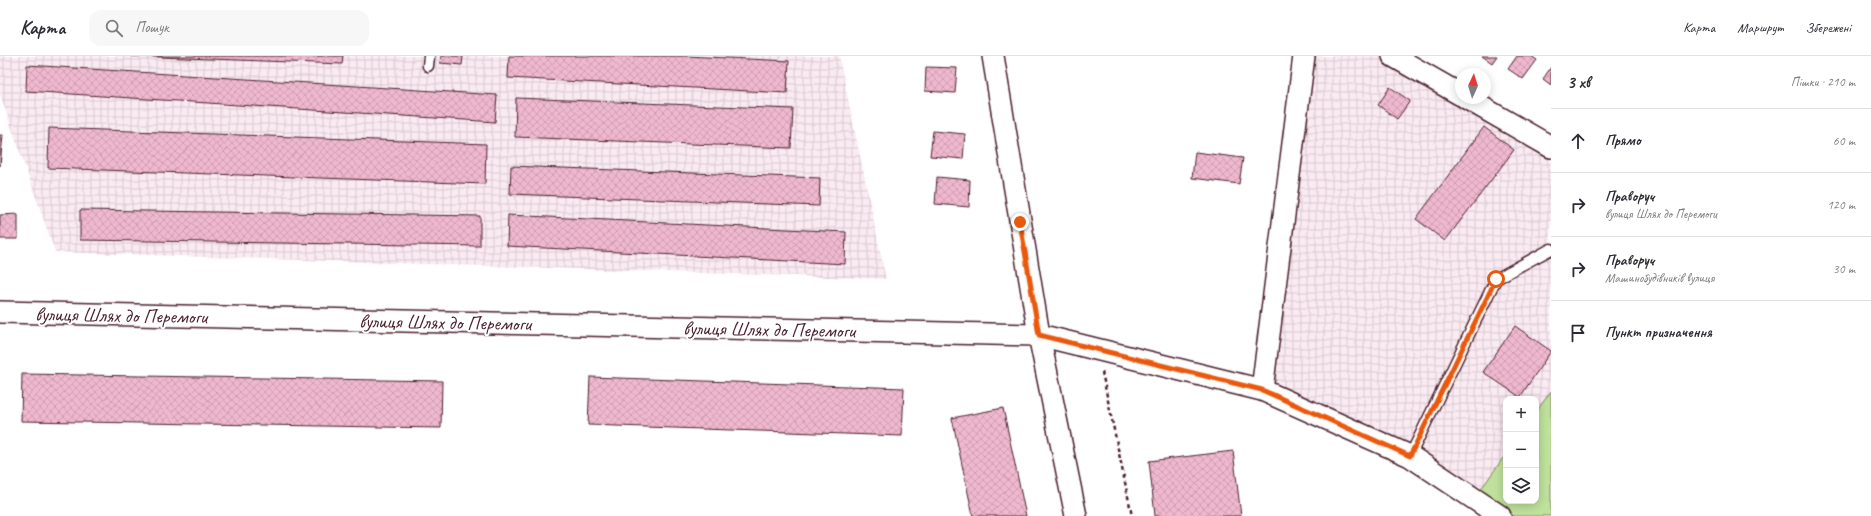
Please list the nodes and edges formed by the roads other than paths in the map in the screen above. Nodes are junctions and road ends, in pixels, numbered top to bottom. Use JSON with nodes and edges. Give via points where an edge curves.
{"nodes":[{"id":1,"x":993,"y":56,"type":"edge"},
{"id":2,"x":1304,"y":56,"type":"edge"},
{"id":3,"x":1393,"y":56,"type":"edge"},
{"id":4,"x":1455,"y":92,"type":"edge"},
{"id":5,"x":1476,"y":104,"type":"edge"},
{"id":6,"x":1551,"y":147,"type":"edge"},
{"id":7,"x":1551,"y":249,"type":"edge"},
{"id":8,"x":0,"y":312,"type":"edge"},
{"id":9,"x":1039,"y":335,"type":"junction"},
{"id":10,"x":1262,"y":390,"type":"junction"},
{"id":11,"x":1410,"y":456,"type":"junction"},
{"id":12,"x":1076,"y":516,"type":"edge"},
{"id":13,"x":1500,"y":516,"type":"edge"}],
"edges":[{"from":1,"to":9,"type":"street"},
{"from":2,"to":10,"type":"street"},
{"from":3,"to":4,"type":"street"},
{"from":5,"to":6,"type":"street"},
{"from":7,"to":11,"type":"lane","via":[[1496,279]]},
{"from":8,"to":9,"type":"street","name":"вулиця Шлях до Перемоги"},
{"from":9,"to":10,"type":"street","name":"вулиця Шлях до Перемоги"},
{"from":9,"to":12,"type":"street"},
{"from":10,"to":11,"type":"street","name":"вулиця Шлях до Перемоги"},
{"from":11,"to":13,"type":"street","name":"вулиця Шлях до Перемоги"}]}
